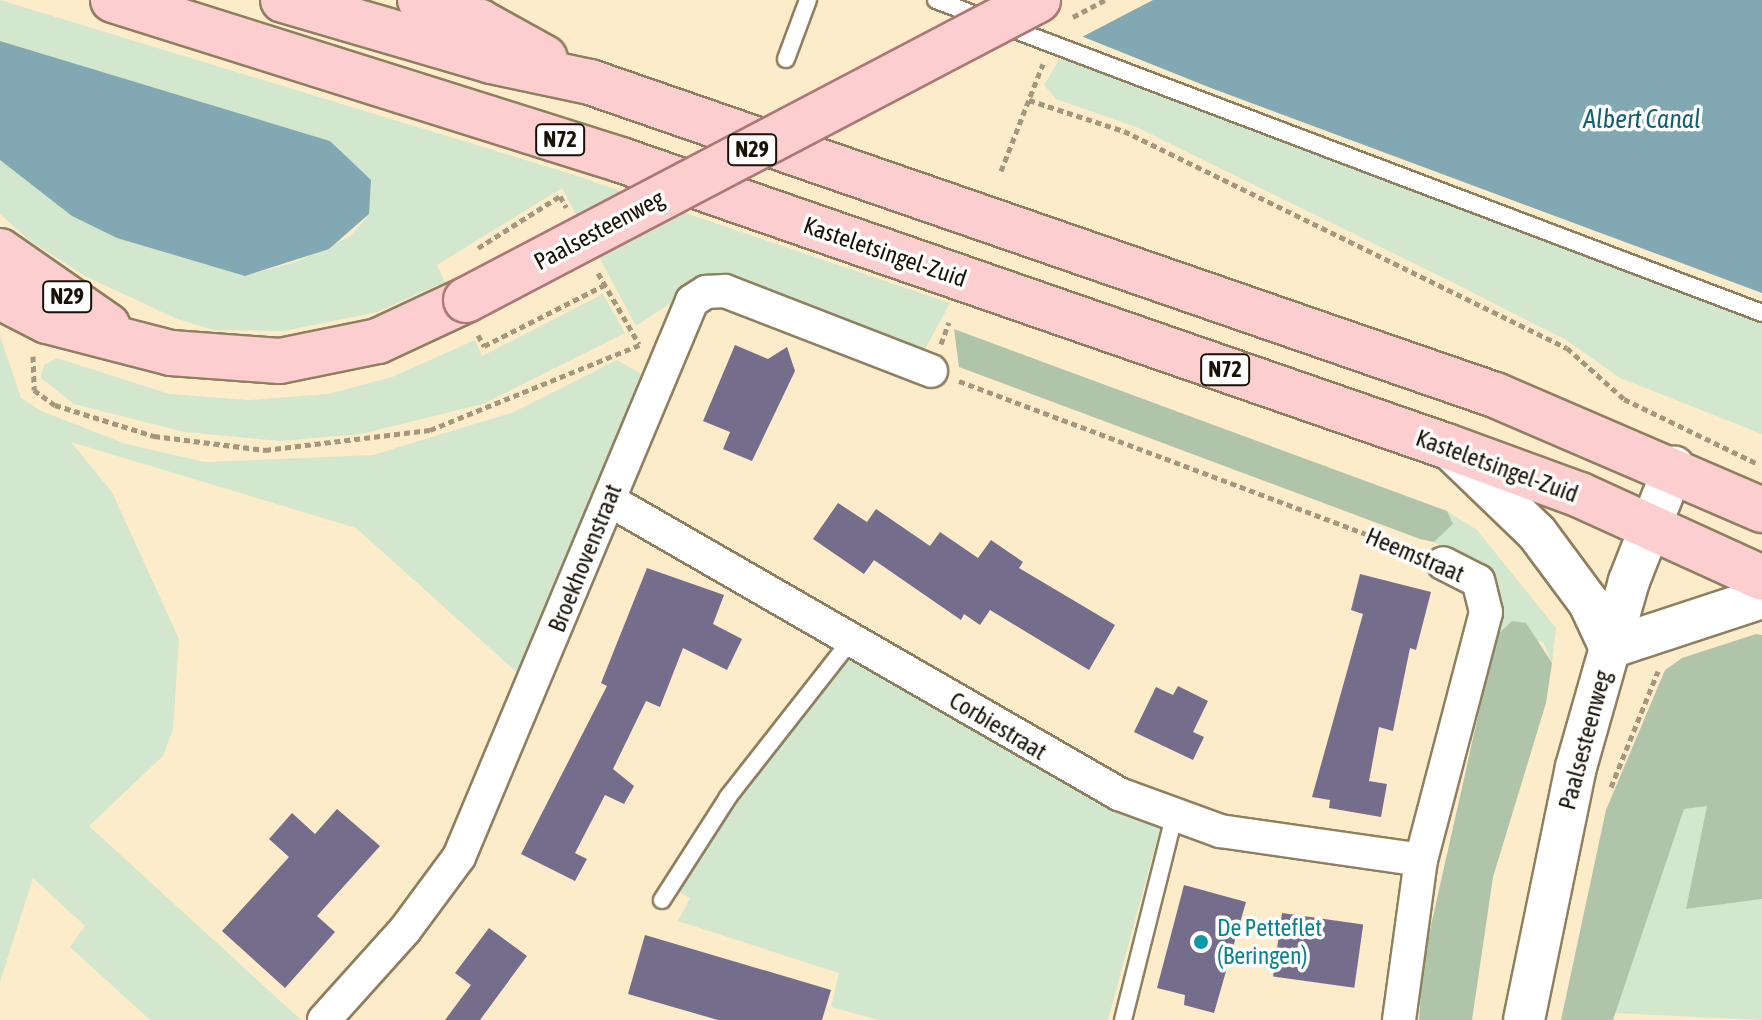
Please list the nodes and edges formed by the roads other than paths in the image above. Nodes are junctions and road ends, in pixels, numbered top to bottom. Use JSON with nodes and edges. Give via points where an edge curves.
{"nodes":[{"id":1,"x":113,"y":0,"type":"edge"},
{"id":2,"x":283,"y":0,"type":"edge"},
{"id":3,"x":420,"y":0,"type":"edge"},
{"id":4,"x":808,"y":0,"type":"edge"},
{"id":5,"x":936,"y":0,"type":"edge"},
{"id":6,"x":1038,"y":0,"type":"edge"},
{"id":7,"x":786,"y":59,"type":"dead end"},
{"id":8,"x":590,"y":82,"type":"junction"},
{"id":9,"x":0,"y":251,"type":"edge"},
{"id":10,"x":0,"y":297,"type":"edge"},
{"id":11,"x":1762,"y":313,"type":"edge"},
{"id":12,"x":133,"y":343,"type":"junction"},
{"id":13,"x":931,"y":371,"type":"road end"},
{"id":14,"x":1446,"y":446,"type":"junction"},
{"id":15,"x":1674,"y":467,"type":"junction"},
{"id":16,"x":609,"y":500,"type":"junction"},
{"id":17,"x":1762,"y":510,"type":"edge"},
{"id":18,"x":1650,"y":526,"type":"junction"},
{"id":19,"x":1443,"y":563,"type":"road end"},
{"id":20,"x":1762,"y":578,"type":"edge"},
{"id":21,"x":1762,"y":598,"type":"edge"},
{"id":22,"x":852,"y":639,"type":"junction"},
{"id":23,"x":1610,"y":648,"type":"junction"},
{"id":24,"x":1174,"y":817,"type":"junction"},
{"id":25,"x":1421,"y":860,"type":"junction"},
{"id":26,"x":662,"y":900,"type":"dead end"},
{"id":27,"x":324,"y":1020,"type":"edge"},
{"id":28,"x":1123,"y":1020,"type":"edge"},
{"id":29,"x":1399,"y":1020,"type":"edge"},
{"id":30,"x":1524,"y":1020,"type":"edge"}],
"edges":[{"from":1,"to":14,"type":"main road","name":"Kasteletsingel-Zuid","number":"N72","via":[[621,160]]},
{"from":2,"to":8,"type":"main road","via":[[491,61]]},
{"from":3,"to":8,"type":"main road","via":[[480,22]]},
{"from":4,"to":7,"type":"lane"},
{"from":5,"to":11,"type":"lane"},
{"from":6,"to":12,"type":"main road","name":"Paalsesteenweg","number":"N29","bridge":true,"via":[[470,315],[419,325],[333,354],[225,360]]},
{"from":8,"to":15,"type":"main road","via":[[1495,395]]},
{"from":9,"to":12,"type":"main road","name":"Paalsesteenweg","number":"N29"},
{"from":10,"to":12,"type":"main road","name":"Paalsesteenweg","number":"N29","via":[[47,321]]},
{"from":13,"to":16,"type":"street","name":"Broekhovenstraat","via":[[735,295],[706,292],[680,319]]},
{"from":14,"to":18,"type":"main road","name":"Kasteletsingel-Zuid","number":"N72"},
{"from":14,"to":23,"type":"street","via":[[1537,533],[1589,603]]},
{"from":15,"to":17,"type":"main road"},
{"from":15,"to":18,"type":"street","name":"Paalsesteenweg"},
{"from":16,"to":22,"type":"street","name":"Corbiestraat"},
{"from":16,"to":27,"type":"street","name":"Broekhovenstraat","via":[[459,857],[405,930]]},
{"from":18,"to":20,"type":"main road","number":"N72"},
{"from":18,"to":23,"type":"street","name":"Paalsesteenweg"},
{"from":19,"to":25,"type":"street","name":"Heemstraat","via":[[1478,581],[1486,612]]},
{"from":21,"to":23,"type":"street"},
{"from":22,"to":24,"type":"street","name":"Corbiestraat","via":[[1069,769]]},
{"from":22,"to":26,"type":"lane","via":[[728,797]]},
{"from":23,"to":30,"type":"street","name":"Paalsesteenweg","via":[[1566,806]]},
{"from":24,"to":25,"type":"street","name":"Corbiestraat","via":[[1220,831]]},
{"from":24,"to":28,"type":"lane"},
{"from":25,"to":29,"type":"street","name":"Heemstraat"}]}
